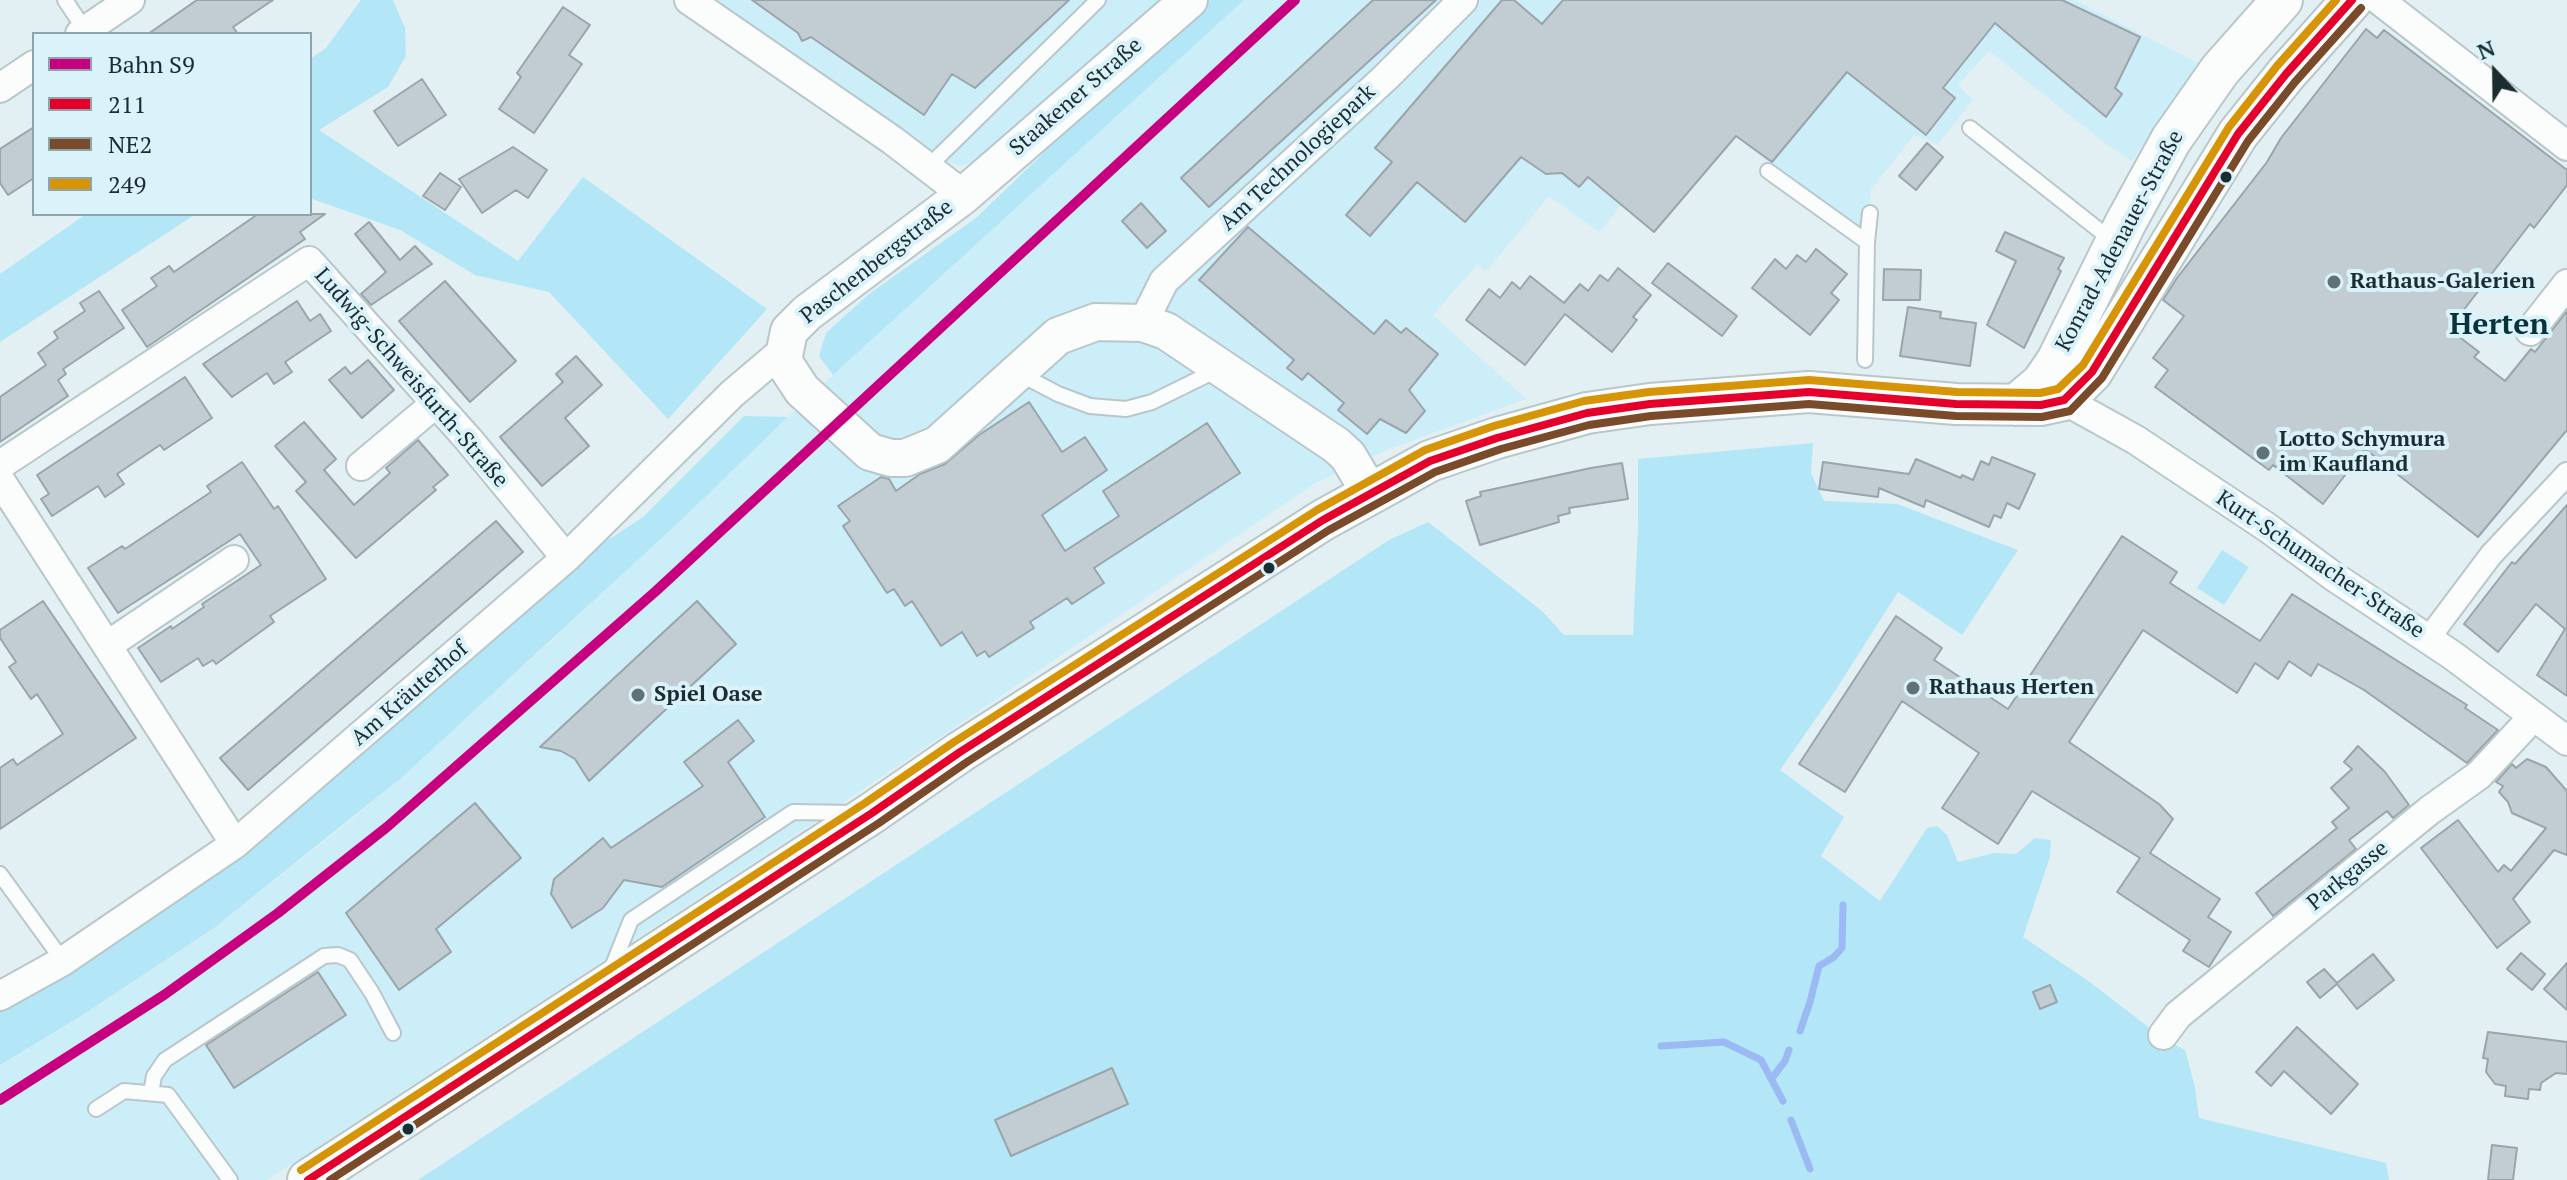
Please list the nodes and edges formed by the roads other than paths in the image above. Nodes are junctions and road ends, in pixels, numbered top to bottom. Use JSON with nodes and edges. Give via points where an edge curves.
{"nodes":[{"id":1,"x":65,"y":0,"type":"edge"},
{"id":2,"x":130,"y":0,"type":"edge"},
{"id":3,"x":689,"y":0,"type":"edge"},
{"id":4,"x":1098,"y":0,"type":"edge"},
{"id":5,"x":1189,"y":0,"type":"edge"},
{"id":6,"x":1463,"y":0,"type":"edge"},
{"id":7,"x":2282,"y":0,"type":"edge"},
{"id":8,"x":2352,"y":0,"type":"edge"},
{"id":9,"x":2379,"y":0,"type":"edge"},
{"id":10,"x":83,"y":32,"type":"edge"},
{"id":11,"x":32,"y":66,"type":"edge"},
{"id":12,"x":0,"y":88,"type":"edge"},
{"id":13,"x":1970,"y":128,"type":"dead end"},
{"id":14,"x":2567,"y":146,"type":"edge"},
{"id":15,"x":928,"y":167,"type":"junction"},
{"id":16,"x":1768,"y":171,"type":"dead end"},
{"id":17,"x":964,"y":195,"type":"junction"},
{"id":18,"x":1870,"y":213,"type":"dead end"},
{"id":19,"x":1867,"y":242,"type":"junction"},
{"id":20,"x":2115,"y":244,"type":"junction"},
{"id":21,"x":2567,"y":284,"type":"edge"},
{"id":22,"x":1143,"y":323,"type":"junction"},
{"id":23,"x":2530,"y":331,"type":"dead end"},
{"id":24,"x":785,"y":349,"type":"junction"},
{"id":25,"x":1865,"y":360,"type":"dead end"},
{"id":26,"x":1222,"y":367,"type":"junction"},
{"id":27,"x":1017,"y":372,"type":"junction"},
{"id":28,"x":2064,"y":400,"type":"junction"},
{"id":29,"x":436,"y":403,"type":"junction"},
{"id":30,"x":2016,"y":405,"type":"junction"},
{"id":31,"x":0,"y":465,"type":"edge"},
{"id":32,"x":361,"y":466,"type":"dead end"},
{"id":33,"x":2567,"y":474,"type":"edge"},
{"id":34,"x":0,"y":480,"type":"edge"},
{"id":35,"x":1370,"y":493,"type":"junction"},
{"id":36,"x":566,"y":558,"type":"junction"},
{"id":37,"x":234,"y":560,"type":"dead end"},
{"id":38,"x":2428,"y":639,"type":"junction"},
{"id":39,"x":108,"y":645,"type":"junction"},
{"id":40,"x":2533,"y":717,"type":"junction"},
{"id":41,"x":2567,"y":741,"type":"edge"},
{"id":42,"x":235,"y":844,"type":"junction"},
{"id":43,"x":0,"y":874,"type":"edge"},
{"id":44,"x":63,"y":961,"type":"junction"},
{"id":45,"x":0,"y":996,"type":"edge"},
{"id":46,"x":393,"y":1033,"type":"dead end"},
{"id":47,"x":2163,"y":1035,"type":"dead end"},
{"id":48,"x":151,"y":1093,"type":"junction"},
{"id":49,"x":96,"y":1109,"type":"dead end"},
{"id":50,"x":230,"y":1180,"type":"edge"},
{"id":51,"x":308,"y":1180,"type":"edge"}],
"edges":[{"from":1,"to":10,"type":"lane"},
{"from":2,"to":10,"type":"street"},
{"from":3,"to":15,"type":"street","name":"Paschenbergstraße"},
{"from":4,"to":15,"type":"lane"},
{"from":5,"to":17,"type":"street","name":"Staakener Straße"},
{"from":6,"to":22,"type":"street","name":"Am Technologiepark","via":[[1164,281]]},
{"from":7,"to":20,"type":"main road","name":"Konrad-Adenauer-Straße","via":[[2220,70],[2171,140]]},
{"from":8,"to":28,"type":"main road","name":"Konrad-Adenauer-Straße","via":[[2238,134],[2092,372]]},
{"from":9,"to":14,"type":"street"},
{"from":11,"to":12,"type":"street"},
{"from":13,"to":20,"type":"lane"},
{"from":15,"to":17,"type":"street","name":"Paschenbergstraße"},
{"from":16,"to":19,"type":"lane"},
{"from":17,"to":24,"type":"street","name":"Paschenbergstraße","via":[[807,313],[789,331]]},
{"from":18,"to":19,"type":"lane"},
{"from":19,"to":25,"type":"lane"},
{"from":20,"to":30,"type":"main road","name":"Konrad-Adenauer-Straße","via":[[2057,361],[2042,383]]},
{"from":21,"to":23,"type":"street"},
{"from":22,"to":26,"type":"street","name":"Paschenbergstraße","via":[[1166,331]]},
{"from":22,"to":27,"type":"street","name":"Paschenbergstraße","via":[[1081,326],[1058,336]]},
{"from":24,"to":27,"type":"street","name":"Paschenbergstraße","via":[[783,361],[802,390],[870,452],[891,458],[937,445]]},
{"from":24,"to":36,"type":"street","name":"Am Kräuterhof","via":[[732,394]]},
{"from":26,"to":27,"type":"lane","via":[[1152,402],[1126,409],[1090,406]]},
{"from":26,"to":35,"type":"street","name":"Paschenbergstraße","via":[[1336,445]]},
{"from":28,"to":30,"type":"main road"},
{"from":28,"to":38,"type":"street","name":"Kurt-Schumacher-Straße","via":[[2136,440]]},
{"from":29,"to":31,"type":"street","name":"Ludwig-Schweisfurth-Straße","via":[[309,261]]},
{"from":29,"to":32,"type":"street"},
{"from":29,"to":36,"type":"street","name":"Ludwig-Schweisfurth-Straße"},
{"from":30,"to":35,"type":"main road","via":[[1809,392],[1650,404],[1587,413],[1497,438],[1430,461]]},
{"from":33,"to":38,"type":"street","via":[[2491,555]]},
{"from":34,"to":39,"type":"street"},
{"from":35,"to":51,"type":"main road","via":[[960,752]]},
{"from":36,"to":42,"type":"street","name":"Am Kräuterhof"},
{"from":37,"to":39,"type":"street"},
{"from":38,"to":40,"type":"street","name":"Kurt-Schumacher-Straße"},
{"from":39,"to":42,"type":"street"},
{"from":40,"to":41,"type":"street","name":"Kurt-Schumacher-Straße"},
{"from":40,"to":47,"type":"street","name":"Parkgasse","via":[[2479,775],[2178,1015]]},
{"from":42,"to":44,"type":"street","name":"Am Kräuterhof"},
{"from":43,"to":44,"type":"lane"},
{"from":44,"to":45,"type":"street","name":"Am Kräuterhof"},
{"from":46,"to":48,"type":"lane","via":[[350,960],[324,956],[165,1060]]},
{"from":48,"to":49,"type":"lane","via":[[124,1091]]},
{"from":48,"to":50,"type":"lane","via":[[168,1095]]}]}
